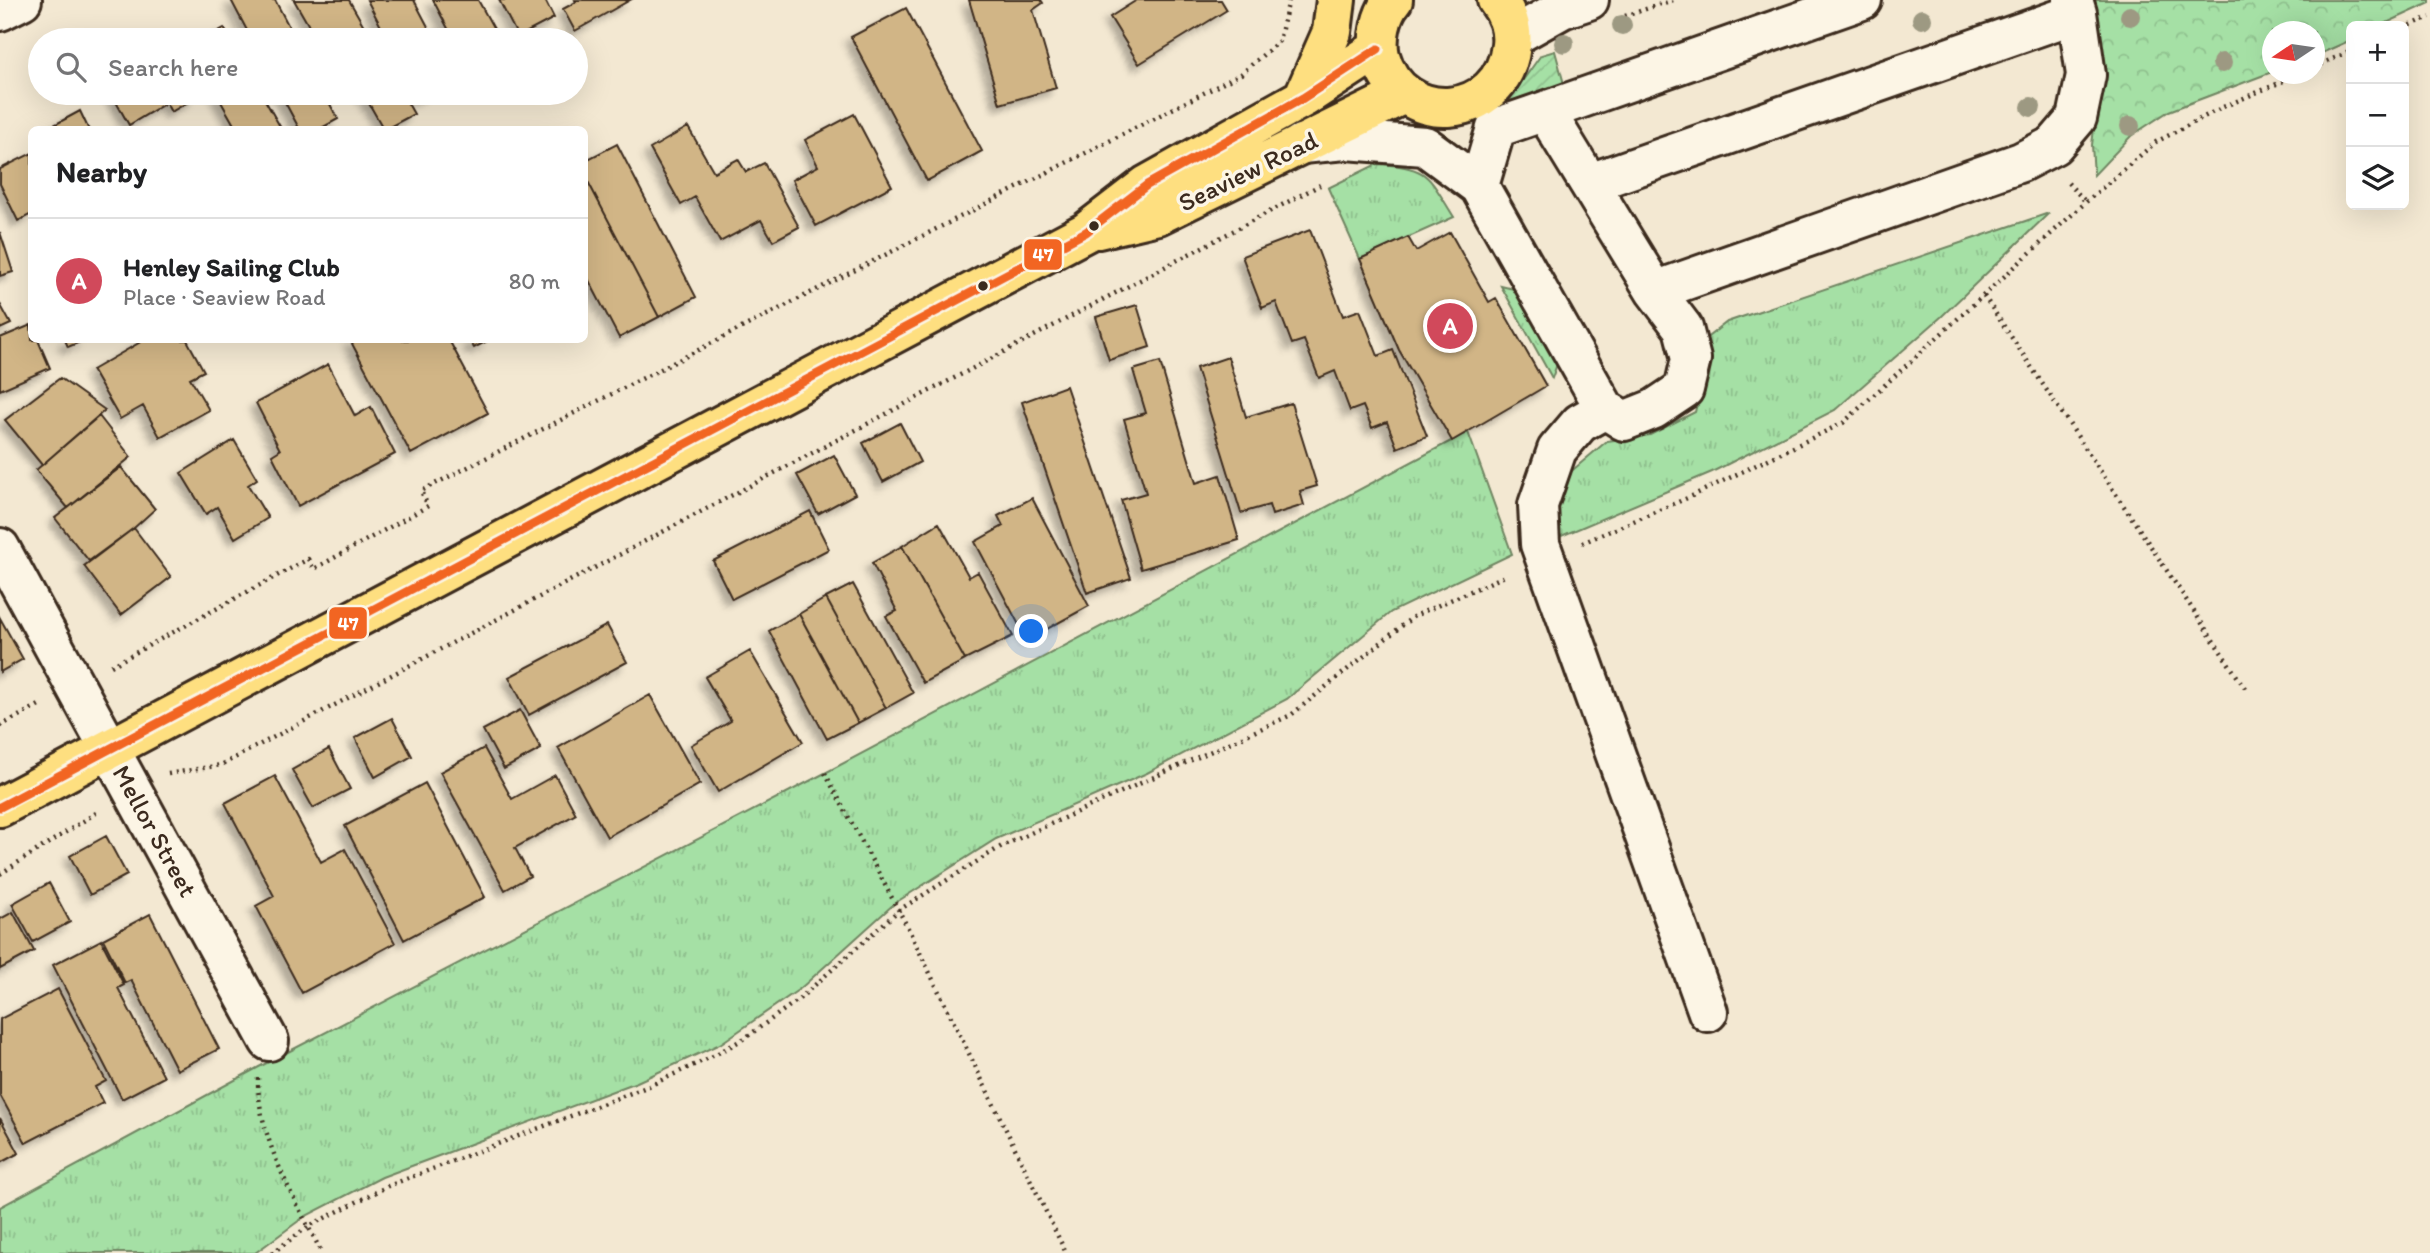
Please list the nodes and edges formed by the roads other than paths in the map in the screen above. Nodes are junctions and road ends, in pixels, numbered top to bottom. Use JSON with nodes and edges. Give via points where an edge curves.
{"nodes":[{"id":1,"x":22,"y":0,"type":"edge"},
{"id":2,"x":1336,"y":0,"type":"edge"},
{"id":3,"x":1497,"y":0,"type":"edge"},
{"id":4,"x":1588,"y":0,"type":"edge"},
{"id":5,"x":1862,"y":0,"type":"edge"},
{"id":6,"x":1391,"y":1,"type":"edge"},
{"id":7,"x":2075,"y":6,"type":"edge"},
{"id":8,"x":0,"y":11,"type":"edge"},
{"id":9,"x":1512,"y":37,"type":"junction"},
{"id":10,"x":1378,"y":48,"type":"junction"},
{"id":11,"x":1404,"y":94,"type":"junction"},
{"id":12,"x":1303,"y":98,"type":"junction"},
{"id":13,"x":1545,"y":111,"type":"junction"},
{"id":14,"x":1301,"y":144,"type":"junction"},
{"id":15,"x":1590,"y":183,"type":"junction"},
{"id":16,"x":1479,"y":186,"type":"junction"},
{"id":17,"x":1086,"y":232,"type":"junction"},
{"id":18,"x":1655,"y":291,"type":"junction"},
{"id":19,"x":1605,"y":408,"type":"junction"},
{"id":20,"x":0,"y":548,"type":"edge"},
{"id":21,"x":110,"y":750,"type":"junction"},
{"id":22,"x":0,"y":807,"type":"edge"},
{"id":23,"x":1708,"y":1012,"type":"dead end"},
{"id":24,"x":269,"y":1041,"type":"road end"}],
"edges":[{"from":1,"to":8,"type":"street"},
{"from":2,"to":12,"type":"main road","via":[[1332,32]]},
{"from":3,"to":9,"type":"main road"},
{"from":4,"to":9,"type":"street"},
{"from":5,"to":13,"type":"street"},
{"from":6,"to":10,"type":"main road"},
{"from":7,"to":15,"type":"street"},
{"from":7,"to":18,"type":"street","via":[[2086,75],[2077,118],[2054,145],[2021,162]]},
{"from":9,"to":11,"type":"main road","via":[[1500,79],[1466,105],[1423,105]]},
{"from":10,"to":11,"type":"main road","via":[[1383,66]]},
{"from":10,"to":12,"type":"main road","name":"Seaview Road"},
{"from":11,"to":14,"type":"main road","name":"Seaview Road"},
{"from":12,"to":17,"type":"main road","name":"Seaview Road","via":[[1147,185]]},
{"from":13,"to":15,"type":"street"},
{"from":13,"to":16,"type":"street","via":[[1496,128]]},
{"from":14,"to":16,"type":"street","via":[[1346,140],[1425,146]]},
{"from":14,"to":17,"type":"main road","name":"Seaview Road","via":[[1158,215]]},
{"from":15,"to":18,"type":"street"},
{"from":16,"to":19,"type":"street"},
{"from":17,"to":21,"type":"main road","name":"Seaview Road"},
{"from":18,"to":19,"type":"street","via":[[1683,328],[1691,359],[1684,388],[1654,409],[1624,421]]},
{"from":19,"to":23,"type":"street","via":[[1580,423],[1557,450],[1538,505],[1540,544]]},
{"from":20,"to":21,"type":"street","name":"Mellor Street"},
{"from":21,"to":22,"type":"main road","name":"Seaview Road"},
{"from":21,"to":24,"type":"street","name":"Mellor Street"}]}
